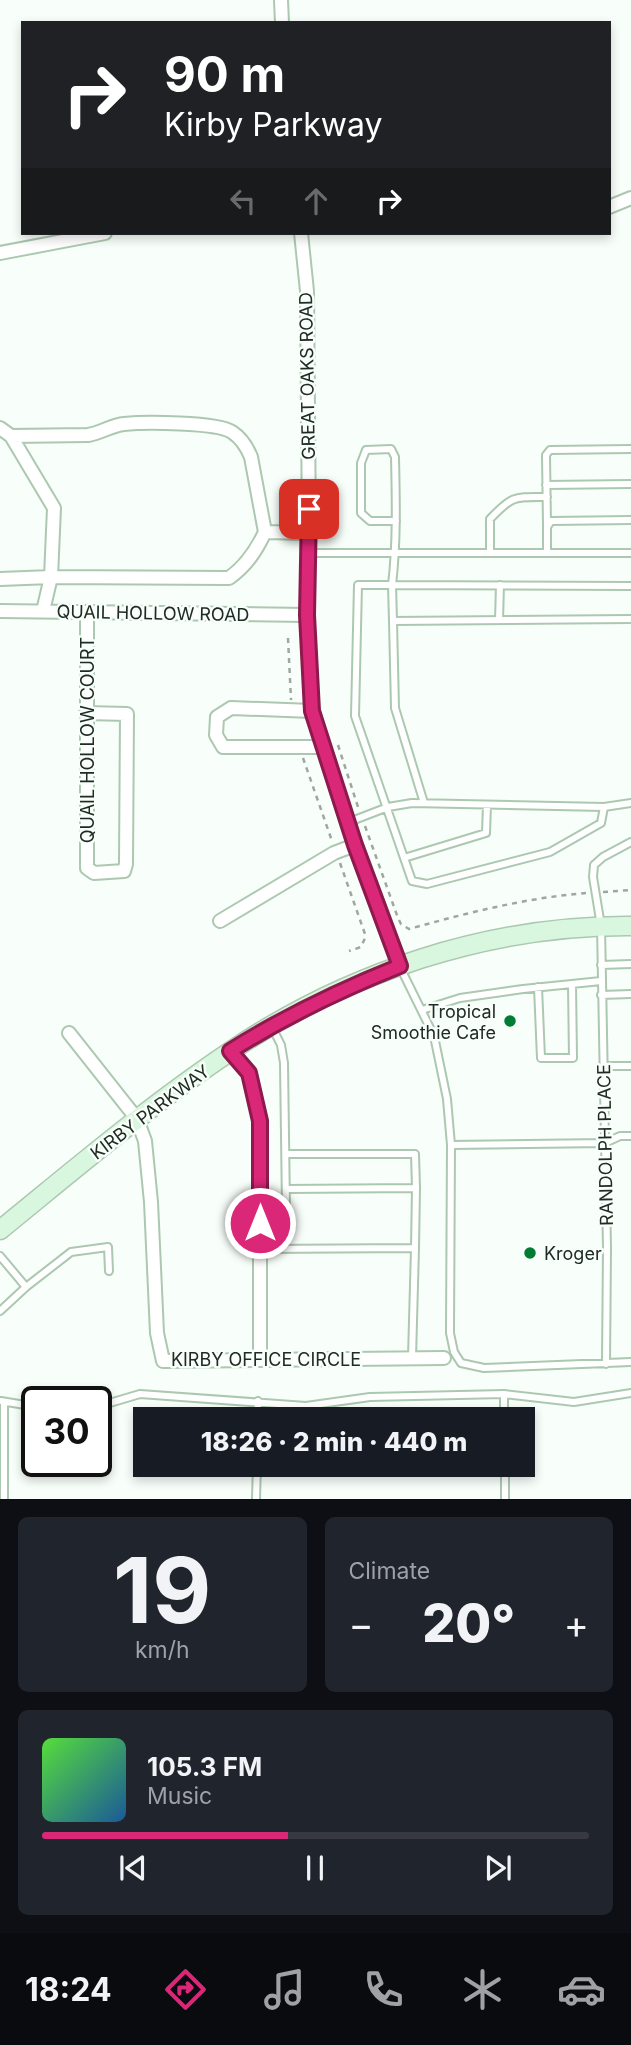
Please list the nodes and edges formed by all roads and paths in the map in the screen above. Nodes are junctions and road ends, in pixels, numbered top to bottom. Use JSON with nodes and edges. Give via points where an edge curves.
{"nodes":[{"id":1,"x":281,"y":0,"type":"edge"},
{"id":2,"x":282,"y":21,"type":"edge"},
{"id":3,"x":631,"y":198,"type":"edge"},
{"id":4,"x":611,"y":206,"type":"edge"},
{"id":5,"x":94,"y":235,"type":"edge"},
{"id":6,"x":300,"y":235,"type":"edge"},
{"id":7,"x":0,"y":253,"type":"edge"},
{"id":8,"x":5,"y":432,"type":"edge"},
{"id":9,"x":631,"y":449,"type":"edge"},
{"id":10,"x":631,"y":484,"type":"edge"},
{"id":11,"x":547,"y":485,"type":"junction"},
{"id":12,"x":547,"y":497,"type":"junction"},
{"id":13,"x":631,"y":520,"type":"edge"},
{"id":14,"x":396,"y":521,"type":"junction"},
{"id":15,"x":547,"y":525,"type":"junction"},
{"id":16,"x":265,"y":533,"type":"junction"},
{"id":17,"x":309,"y":533,"type":"junction"},
{"id":18,"x":309,"y":553,"type":"junction"},
{"id":19,"x":396,"y":553,"type":"junction"},
{"id":20,"x":490,"y":553,"type":"junction"},
{"id":21,"x":547,"y":553,"type":"junction"},
{"id":22,"x":631,"y":553,"type":"edge"},
{"id":23,"x":51,"y":577,"type":"junction"},
{"id":24,"x":0,"y":579,"type":"edge"},
{"id":25,"x":393,"y":585,"type":"junction"},
{"id":26,"x":500,"y":585,"type":"junction"},
{"id":27,"x":631,"y":586,"type":"edge"},
{"id":28,"x":0,"y":611,"type":"edge"},
{"id":29,"x":43,"y":611,"type":"junction"},
{"id":30,"x":87,"y":613,"type":"junction"},
{"id":31,"x":307,"y":615,"type":"junction"},
{"id":32,"x":631,"y":619,"type":"edge"},
{"id":33,"x":499,"y":620,"type":"junction"},
{"id":34,"x":393,"y":621,"type":"junction"},
{"id":35,"x":288,"y":638,"type":"dead end"},
{"id":36,"x":292,"y":710,"type":"junction"},
{"id":37,"x":312,"y":711,"type":"junction"},
{"id":38,"x":86,"y":713,"type":"junction"},
{"id":39,"x":301,"y":747,"type":"junction"},
{"id":40,"x":324,"y":747,"type":"junction"},
{"id":41,"x":424,"y":803,"type":"junction"},
{"id":42,"x":631,"y":803,"type":"edge"},
{"id":43,"x":486,"y":804,"type":"junction"},
{"id":44,"x":388,"y":807,"type":"junction"},
{"id":45,"x":604,"y":807,"type":"junction"},
{"id":46,"x":347,"y":822,"type":"junction"},
{"id":47,"x":631,"y":842,"type":"edge"},
{"id":48,"x":355,"y":845,"type":"junction"},
{"id":49,"x":336,"y":852,"type":"junction"},
{"id":50,"x":404,"y":858,"type":"junction"},
{"id":51,"x":220,"y":921,"type":"dead end"},
{"id":52,"x":601,"y":926,"type":"junction"},
{"id":53,"x":631,"y":926,"type":"edge"},
{"id":54,"x":349,"y":951,"type":"dead end"},
{"id":55,"x":631,"y":964,"type":"edge"},
{"id":56,"x":601,"y":965,"type":"junction"},
{"id":57,"x":400,"y":966,"type":"junction"},
{"id":58,"x":601,"y":981,"type":"junction"},
{"id":59,"x":572,"y":984,"type":"junction"},
{"id":60,"x":538,"y":987,"type":"junction"},
{"id":61,"x":631,"y":994,"type":"edge"},
{"id":62,"x":601,"y":995,"type":"junction"},
{"id":63,"x":422,"y":1010,"type":"junction"},
{"id":64,"x":271,"y":1026,"type":"junction"},
{"id":65,"x":69,"y":1033,"type":"dead end"},
{"id":66,"x":230,"y":1051,"type":"junction"},
{"id":67,"x":603,"y":1066,"type":"junction"},
{"id":68,"x":631,"y":1066,"type":"edge"},
{"id":69,"x":137,"y":1119,"type":"junction"},
{"id":70,"x":631,"y":1136,"type":"edge"},
{"id":71,"x":605,"y":1143,"type":"junction"},
{"id":72,"x":451,"y":1145,"type":"junction"},
{"id":73,"x":286,"y":1154,"type":"junction"},
{"id":74,"x":416,"y":1188,"type":"junction"},
{"id":75,"x":286,"y":1189,"type":"junction"},
{"id":76,"x":286,"y":1208,"type":"dead end"},
{"id":77,"x":0,"y":1230,"type":"edge"},
{"id":78,"x":415,"y":1248,"type":"junction"},
{"id":79,"x":260,"y":1249,"type":"junction"},
{"id":80,"x":0,"y":1256,"type":"edge"},
{"id":81,"x":109,"y":1271,"type":"dead end"},
{"id":82,"x":26,"y":1287,"type":"junction"},
{"id":83,"x":0,"y":1311,"type":"edge"},
{"id":84,"x":412,"y":1358,"type":"junction"},
{"id":85,"x":444,"y":1358,"type":"dead end"},
{"id":86,"x":260,"y":1360,"type":"junction"},
{"id":87,"x":631,"y":1363,"type":"edge"},
{"id":88,"x":606,"y":1364,"type":"junction"},
{"id":89,"x":631,"y":1393,"type":"edge"},
{"id":90,"x":504,"y":1394,"type":"junction"},
{"id":91,"x":258,"y":1401,"type":"junction"},
{"id":92,"x":2,"y":1402,"type":"edge"},
{"id":93,"x":112,"y":1403,"type":"edge"},
{"id":94,"x":21,"y":1405,"type":"edge"},
{"id":95,"x":258,"y":1407,"type":"edge"},
{"id":96,"x":504,"y":1407,"type":"edge"},
{"id":97,"x":257,"y":1477,"type":"edge"},
{"id":98,"x":505,"y":1477,"type":"edge"},
{"id":99,"x":4,"y":1499,"type":"edge"},
{"id":100,"x":256,"y":1499,"type":"edge"},
{"id":101,"x":505,"y":1499,"type":"edge"}],
"edges":[{"from":1,"to":2,"type":"street"},
{"from":3,"to":4,"type":"street"},
{"from":5,"to":7,"type":"street"},
{"from":6,"to":17,"type":"street","name":"GREAT OAKS ROAD","via":[[307,291]]},
{"from":8,"to":16,"type":"street","via":[[88,435],[124,424],[220,426],[239,437],[251,457]]},
{"from":8,"to":23,"type":"street","via":[[54,508]]},
{"from":9,"to":11,"type":"lane","via":[[550,450],[546,455]]},
{"from":10,"to":11,"type":"lane"},
{"from":11,"to":12,"type":"lane"},
{"from":12,"to":15,"type":"lane"},
{"from":12,"to":20,"type":"lane","via":[[507,501],[491,519]]},
{"from":13,"to":15,"type":"lane","via":[[551,521]]},
{"from":14,"to":14,"type":"lane","via":[[395,457],[391,449],[366,450],[360,463],[361,513],[370,521]]},
{"from":14,"to":19,"type":"lane"},
{"from":15,"to":21,"type":"lane"},
{"from":16,"to":17,"type":"street"},
{"from":16,"to":23,"type":"street","via":[[241,569],[229,578]]},
{"from":17,"to":18,"type":"street","name":"GREAT OAKS ROAD"},
{"from":18,"to":19,"type":"lane"},
{"from":18,"to":31,"type":"street","name":"GREAT OAKS ROAD"},
{"from":19,"to":20,"type":"lane"},
{"from":19,"to":25,"type":"lane"},
{"from":20,"to":21,"type":"lane"},
{"from":21,"to":22,"type":"lane"},
{"from":23,"to":24,"type":"street"},
{"from":23,"to":29,"type":"street"},
{"from":25,"to":26,"type":"lane"},
{"from":25,"to":34,"type":"lane"},
{"from":25,"to":44,"type":"lane","via":[[358,585],[355,716]]},
{"from":26,"to":27,"type":"lane"},
{"from":26,"to":33,"type":"lane"},
{"from":28,"to":29,"type":"street","name":"QUAIL HOLLOW ROAD"},
{"from":29,"to":30,"type":"street","name":"QUAIL HOLLOW ROAD"},
{"from":30,"to":31,"type":"street","name":"QUAIL HOLLOW ROAD"},
{"from":30,"to":38,"type":"street","name":"QUAIL HOLLOW COURT"},
{"from":31,"to":37,"type":"street","name":"GREAT OAKS ROAD"},
{"from":32,"to":33,"type":"lane"},
{"from":33,"to":34,"type":"lane"},
{"from":34,"to":41,"type":"lane","via":[[395,708]]},
{"from":35,"to":36,"type":"path"},
{"from":36,"to":37,"type":"street"},
{"from":36,"to":39,"type":"street","via":[[230,708],[217,717],[216,735],[223,747]]},
{"from":37,"to":40,"type":"street","name":"GREAT OAKS ROAD"},
{"from":38,"to":38,"type":"street","name":"QUAIL HOLLOW COURT","via":[[87,868],[94,873],[124,871],[127,714]]},
{"from":39,"to":40,"type":"street"},
{"from":39,"to":49,"type":"path"},
{"from":40,"to":46,"type":"street","name":"GREAT OAKS ROAD"},
{"from":41,"to":43,"type":"lane"},
{"from":41,"to":44,"type":"lane"},
{"from":42,"to":45,"type":"lane"},
{"from":43,"to":45,"type":"lane"},
{"from":43,"to":50,"type":"lane","via":[[485,833]]},
{"from":44,"to":46,"type":"lane"},
{"from":44,"to":50,"type":"lane"},
{"from":45,"to":50,"type":"lane","via":[[601,823],[550,852],[428,884],[412,881]]},
{"from":46,"to":48,"type":"street","name":"GREAT OAKS ROAD"},
{"from":47,"to":52,"type":"lane","name":"RANDOLPH PLACE","via":[[594,864]]},
{"from":48,"to":49,"type":"street"},
{"from":48,"to":57,"type":"street","name":"GREAT OAKS ROAD"},
{"from":49,"to":51,"type":"street"},
{"from":49,"to":54,"type":"path","via":[[365,934],[361,947]]},
{"from":52,"to":53,"type":"main road","name":"KIRBY PARKWAY"},
{"from":52,"to":56,"type":"lane","name":"RANDOLPH PLACE"},
{"from":52,"to":57,"type":"main road","name":"KIRBY PARKWAY","via":[[513,936]]},
{"from":55,"to":56,"type":"lane"},
{"from":56,"to":58,"type":"lane","name":"RANDOLPH PLACE"},
{"from":57,"to":63,"type":"lane"},
{"from":57,"to":64,"type":"main road","name":"KIRBY PARKWAY"},
{"from":58,"to":59,"type":"lane"},
{"from":58,"to":62,"type":"lane","name":"RANDOLPH PLACE"},
{"from":59,"to":60,"type":"lane"},
{"from":59,"to":60,"type":"lane","via":[[573,1058],[541,1058]]},
{"from":60,"to":63,"type":"lane","via":[[460,998]]},
{"from":61,"to":62,"type":"lane"},
{"from":62,"to":67,"type":"lane","name":"RANDOLPH PLACE"},
{"from":63,"to":72,"type":"lane","via":[[434,1036]]},
{"from":64,"to":66,"type":"main road","name":"KIRBY PARKWAY"},
{"from":64,"to":73,"type":"lane","via":[[284,1063]]},
{"from":65,"to":69,"type":"street"},
{"from":66,"to":69,"type":"main road","name":"KIRBY PARKWAY"},
{"from":66,"to":79,"type":"street","via":[[249,1073],[260,1121]]},
{"from":67,"to":68,"type":"lane"},
{"from":67,"to":71,"type":"lane","name":"RANDOLPH PLACE"},
{"from":69,"to":77,"type":"main road","name":"KIRBY PARKWAY"},
{"from":69,"to":86,"type":"street","name":"KIRBY OFFICE CIRCLE","via":[[145,1141],[157,1333],[163,1360]]},
{"from":70,"to":71,"type":"lane"},
{"from":71,"to":72,"type":"lane"},
{"from":71,"to":88,"type":"lane","name":"RANDOLPH PLACE"},
{"from":72,"to":88,"type":"lane","via":[[450,1333],[460,1363],[484,1368]]},
{"from":73,"to":74,"type":"lane","via":[[415,1154]]},
{"from":73,"to":75,"type":"lane"},
{"from":74,"to":75,"type":"lane"},
{"from":74,"to":78,"type":"lane"},
{"from":75,"to":76,"type":"lane"},
{"from":78,"to":79,"type":"lane"},
{"from":78,"to":84,"type":"lane"},
{"from":79,"to":86,"type":"street"},
{"from":80,"to":82,"type":"lane"},
{"from":81,"to":82,"type":"lane","via":[[108,1247],[83,1249],[71,1252]]},
{"from":82,"to":83,"type":"lane"},
{"from":84,"to":85,"type":"street","name":"KIRBY OFFICE CIRCLE"},
{"from":84,"to":86,"type":"street","name":"KIRBY OFFICE CIRCLE"},
{"from":87,"to":88,"type":"lane"},
{"from":89,"to":90,"type":"lane","via":[[573,1402]]},
{"from":90,"to":91,"type":"lane","via":[[370,1397],[306,1406]]},
{"from":90,"to":96,"type":"lane"},
{"from":91,"to":93,"type":"lane","via":[[140,1394]]},
{"from":91,"to":95,"type":"lane"},
{"from":92,"to":94,"type":"lane"},
{"from":92,"to":99,"type":"lane"},
{"from":97,"to":100,"type":"lane"},
{"from":98,"to":101,"type":"lane"}]}
